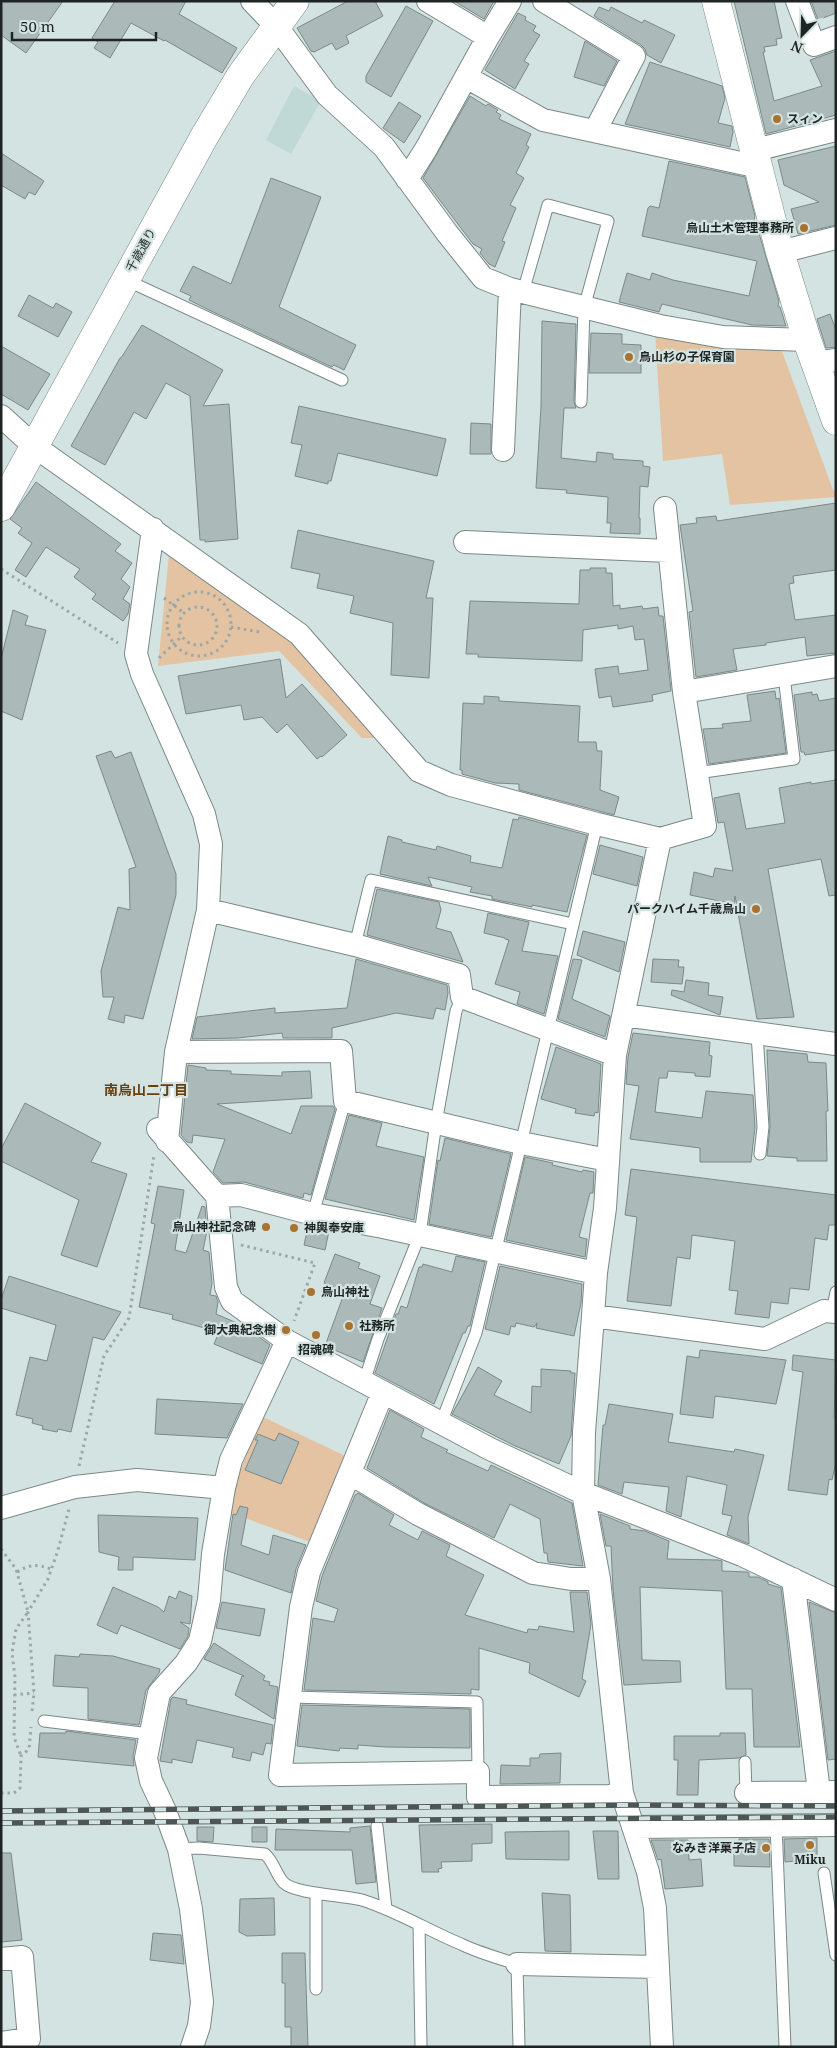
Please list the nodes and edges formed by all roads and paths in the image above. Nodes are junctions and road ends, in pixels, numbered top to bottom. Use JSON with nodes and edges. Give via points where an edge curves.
{"nodes":[{"id":1,"x":252,"y":1,"type":"edge"},
{"id":2,"x":295,"y":1,"type":"edge"},
{"id":3,"x":428,"y":1,"type":"edge"},
{"id":4,"x":510,"y":1,"type":"edge"},
{"id":5,"x":544,"y":1,"type":"edge"},
{"id":6,"x":716,"y":1,"type":"edge"},
{"id":7,"x":796,"y":1,"type":"edge"},
{"id":8,"x":277,"y":28,"type":"junction"},
{"id":9,"x":488,"y":37,"type":"junction"},
{"id":10,"x":836,"y":37,"type":"edge"},
{"id":11,"x":466,"y":77,"type":"junction"},
{"id":12,"x":836,"y":130,"type":"edge"},
{"id":13,"x":595,"y":131,"type":"junction"},
{"id":14,"x":757,"y":159,"type":"junction"},
{"id":15,"x":407,"y":179,"type":"junction"},
{"id":16,"x":836,"y":238,"type":"edge"},
{"id":17,"x":780,"y":252,"type":"junction"},
{"id":18,"x":124,"y":279,"type":"junction"},
{"id":19,"x":517,"y":290,"type":"junction"},
{"id":20,"x":584,"y":308,"type":"junction"},
{"id":21,"x":819,"y":354,"type":"edge"},
{"id":22,"x":342,"y":380,"type":"dead end"},
{"id":23,"x":581,"y":402,"type":"dead end"},
{"id":24,"x":1,"y":416,"type":"edge"},
{"id":25,"x":836,"y":421,"type":"edge"},
{"id":26,"x":34,"y":446,"type":"junction"},
{"id":27,"x":503,"y":450,"type":"dead end"},
{"id":28,"x":1,"y":507,"type":"edge"},
{"id":29,"x":665,"y":508,"type":"dead end"},
{"id":30,"x":153,"y":529,"type":"junction"},
{"id":31,"x":465,"y":542,"type":"dead end"},
{"id":32,"x":668,"y":551,"type":"junction"},
{"id":33,"x":1,"y":569,"type":"edge"},
{"id":34,"x":182,"y":636,"type":"junction"},
{"id":35,"x":174,"y":645,"type":"junction"},
{"id":36,"x":139,"y":664,"type":"junction"},
{"id":37,"x":836,"y":666,"type":"edge"},
{"id":38,"x":784,"y":676,"type":"junction"},
{"id":39,"x":684,"y":692,"type":"junction"},
{"id":40,"x":697,"y":773,"type":"junction"},
{"id":41,"x":597,"y":824,"type":"junction"},
{"id":42,"x":660,"y":839,"type":"junction"},
{"id":43,"x":208,"y":910,"type":"junction"},
{"id":44,"x":573,"y":924,"type":"junction"},
{"id":45,"x":355,"y":945,"type":"junction"},
{"id":46,"x":462,"y":997,"type":"junction"},
{"id":47,"x":624,"y":1015,"type":"junction"},
{"id":48,"x":548,"y":1029,"type":"junction"},
{"id":49,"x":757,"y":1034,"type":"junction"},
{"id":50,"x":836,"y":1044,"type":"edge"},
{"id":51,"x":176,"y":1052,"type":"junction"},
{"id":52,"x":616,"y":1056,"type":"junction"},
{"id":53,"x":345,"y":1101,"type":"junction"},
{"id":54,"x":436,"y":1123,"type":"junction"},
{"id":55,"x":162,"y":1135,"type":"junction"},
{"id":56,"x":521,"y":1143,"type":"junction"},
{"id":57,"x":760,"y":1154,"type":"dead end"},
{"id":58,"x":608,"y":1160,"type":"junction"},
{"id":59,"x":218,"y":1196,"type":"junction"},
{"id":60,"x":313,"y":1214,"type":"junction"},
{"id":61,"x":420,"y":1234,"type":"junction"},
{"id":62,"x":222,"y":1240,"type":"junction"},
{"id":63,"x":496,"y":1251,"type":"junction"},
{"id":64,"x":596,"y":1273,"type":"junction"},
{"id":65,"x":835,"y":1305,"type":"edge"},
{"id":66,"x":593,"y":1316,"type":"junction"},
{"id":67,"x":287,"y":1341,"type":"junction"},
{"id":68,"x":374,"y":1387,"type":"junction"},
{"id":69,"x":441,"y":1423,"type":"junction"},
{"id":70,"x":351,"y":1474,"type":"junction"},
{"id":71,"x":75,"y":1487,"type":"junction"},
{"id":72,"x":224,"y":1488,"type":"junction"},
{"id":73,"x":583,"y":1493,"type":"junction"},
{"id":74,"x":1,"y":1508,"type":"edge"},
{"id":75,"x":1,"y":1549,"type":"edge"},
{"id":76,"x":51,"y":1569,"type":"junction"},
{"id":77,"x":17,"y":1572,"type":"junction"},
{"id":78,"x":599,"y":1579,"type":"junction"},
{"id":79,"x":794,"y":1579,"type":"junction"},
{"id":80,"x":836,"y":1600,"type":"edge"},
{"id":81,"x":28,"y":1612,"type":"junction"},
{"id":82,"x":34,"y":1693,"type":"junction"},
{"id":83,"x":14,"y":1695,"type":"junction"},
{"id":84,"x":291,"y":1698,"type":"junction"},
{"id":85,"x":44,"y":1721,"type":"dead end"},
{"id":86,"x":150,"y":1734,"type":"junction"},
{"id":87,"x":21,"y":1756,"type":"junction"},
{"id":88,"x":745,"y":1762,"type":"dead end"},
{"id":89,"x":478,"y":1772,"type":"junction"},
{"id":90,"x":828,"y":1792,"type":"edge"},
{"id":91,"x":1,"y":1793,"type":"edge"},
{"id":92,"x":622,"y":1793,"type":"junction"},
{"id":93,"x":746,"y":1793,"type":"joint"},
{"id":94,"x":776,"y":1825,"type":"junction"},
{"id":95,"x":836,"y":1825,"type":"edge"},
{"id":96,"x":378,"y":1826,"type":"dead end"},
{"id":97,"x":633,"y":1827,"type":"junction"},
{"id":98,"x":179,"y":1849,"type":"junction"},
{"id":99,"x":824,"y":1873,"type":"dead end"},
{"id":100,"x":316,"y":1893,"type":"junction"},
{"id":101,"x":386,"y":1909,"type":"junction"},
{"id":102,"x":419,"y":1925,"type":"junction"},
{"id":103,"x":836,"y":1954,"type":"edge"},
{"id":104,"x":1,"y":1959,"type":"edge"},
{"id":105,"x":517,"y":1964,"type":"junction"},
{"id":106,"x":657,"y":1967,"type":"junction"},
{"id":107,"x":316,"y":1989,"type":"dead end"},
{"id":108,"x":1,"y":2043,"type":"edge"},
{"id":109,"x":192,"y":2047,"type":"edge"},
{"id":110,"x":421,"y":2047,"type":"edge"},
{"id":111,"x":519,"y":2047,"type":"edge"},
{"id":112,"x":662,"y":2047,"type":"edge"},
{"id":113,"x":785,"y":2047,"type":"edge"}],
"edges":[{"from":1,"to":8,"type":"street"},
{"from":2,"to":8,"type":"street","name":"千歳通り"},
{"from":3,"to":9,"type":"street"},
{"from":4,"to":9,"type":"street"},
{"from":5,"to":13,"type":"street","via":[[634,56]]},
{"from":6,"to":14,"type":"street"},
{"from":7,"to":10,"type":"street","via":[[814,45]]},
{"from":8,"to":15,"type":"street","via":[[327,95],[384,147]]},
{"from":8,"to":18,"type":"street","name":"千歳通り","via":[[232,88]]},
{"from":9,"to":11,"type":"street"},
{"from":11,"to":13,"type":"street","via":[[543,120]]},
{"from":11,"to":15,"type":"street"},
{"from":12,"to":14,"type":"street"},
{"from":13,"to":14,"type":"street"},
{"from":14,"to":17,"type":"street"},
{"from":15,"to":19,"type":"street","via":[[446,234],[484,278]]},
{"from":16,"to":17,"type":"street"},
{"from":17,"to":21,"type":"street"},
{"from":18,"to":22,"type":"lane"},
{"from":18,"to":26,"type":"street","name":"千歳通り"},
{"from":19,"to":20,"type":"street"},
{"from":19,"to":20,"type":"lane","via":[[548,205],[608,221]]},
{"from":19,"to":27,"type":"street"},
{"from":20,"to":21,"type":"street","via":[[660,326]]},
{"from":20,"to":23,"type":"lane"},
{"from":21,"to":25,"type":"street"},
{"from":24,"to":26,"type":"street"},
{"from":26,"to":28,"type":"street","name":"千歳通り"},
{"from":26,"to":30,"type":"street"},
{"from":29,"to":32,"type":"street"},
{"from":30,"to":36,"type":"street"},
{"from":30,"to":41,"type":"street","via":[[299,634],[419,771],[451,785]]},
{"from":31,"to":32,"type":"street"},
{"from":32,"to":39,"type":"street"},
{"from":33,"to":36,"type":"path"},
{"from":34,"to":34,"type":"path","via":[[179,624],[189,608],[201,606],[216,618],[217,630],[210,641],[192,644]]},
{"from":34,"to":35,"type":"path"},
{"from":35,"to":35,"type":"path","via":[[166,622],[175,602],[194,592],[204,592],[223,603],[231,627],[226,643],[218,650],[198,657],[188,655]]},
{"from":35,"to":36,"type":"path"},
{"from":36,"to":43,"type":"street","via":[[204,814],[211,844]]},
{"from":37,"to":38,"type":"street"},
{"from":38,"to":39,"type":"street"},
{"from":38,"to":40,"type":"lane","via":[[794,759]]},
{"from":39,"to":40,"type":"street"},
{"from":40,"to":42,"type":"street","via":[[705,826]]},
{"from":41,"to":42,"type":"street"},
{"from":41,"to":44,"type":"lane"},
{"from":42,"to":47,"type":"street"},
{"from":43,"to":45,"type":"street"},
{"from":43,"to":51,"type":"street"},
{"from":44,"to":45,"type":"lane","via":[[371,880]]},
{"from":44,"to":48,"type":"lane"},
{"from":45,"to":46,"type":"street","via":[[459,975]]},
{"from":46,"to":48,"type":"street"},
{"from":46,"to":54,"type":"lane","via":[[456,1011]]},
{"from":47,"to":49,"type":"street"},
{"from":47,"to":52,"type":"street"},
{"from":48,"to":52,"type":"street"},
{"from":48,"to":56,"type":"lane"},
{"from":49,"to":50,"type":"street"},
{"from":49,"to":57,"type":"lane","via":[[763,1127]]},
{"from":51,"to":53,"type":"street","via":[[341,1051]]},
{"from":51,"to":55,"type":"street"},
{"from":52,"to":58,"type":"street"},
{"from":53,"to":54,"type":"street"},
{"from":53,"to":60,"type":"lane"},
{"from":54,"to":56,"type":"street"},
{"from":54,"to":61,"type":"lane"},
{"from":55,"to":59,"type":"street"},
{"from":55,"to":71,"type":"path","via":[[129,1318],[104,1356]]},
{"from":56,"to":58,"type":"street"},
{"from":56,"to":63,"type":"lane"},
{"from":58,"to":64,"type":"street"},
{"from":59,"to":60,"type":"street","via":[[241,1195]]},
{"from":59,"to":62,"type":"street"},
{"from":60,"to":61,"type":"street"},
{"from":61,"to":63,"type":"street"},
{"from":61,"to":68,"type":"lane","via":[[378,1339]]},
{"from":62,"to":67,"type":"street","via":[[226,1287],[232,1301]]},
{"from":62,"to":67,"type":"path","via":[[315,1263]]},
{"from":63,"to":64,"type":"street"},
{"from":63,"to":69,"type":"lane","via":[[476,1333]]},
{"from":64,"to":66,"type":"street"},
{"from":65,"to":66,"type":"street","via":[[765,1339]]},
{"from":66,"to":73,"type":"street"},
{"from":67,"to":68,"type":"street"},
{"from":67,"to":72,"type":"street","via":[[231,1460]]},
{"from":68,"to":69,"type":"street"},
{"from":68,"to":70,"type":"street"},
{"from":69,"to":73,"type":"street"},
{"from":70,"to":78,"type":"street","via":[[418,1514],[533,1572],[571,1579]]},
{"from":70,"to":84,"type":"street","via":[[310,1572],[301,1606]]},
{"from":71,"to":72,"type":"street","via":[[137,1480]]},
{"from":71,"to":74,"type":"street"},
{"from":71,"to":76,"type":"path"},
{"from":72,"to":86,"type":"street","via":[[200,1641],[186,1663],[159,1693]]},
{"from":73,"to":78,"type":"street"},
{"from":73,"to":79,"type":"street","via":[[742,1555]]},
{"from":75,"to":77,"type":"path"},
{"from":76,"to":77,"type":"path","via":[[39,1564],[28,1565]]},
{"from":76,"to":81,"type":"path"},
{"from":77,"to":81,"type":"path"},
{"from":78,"to":92,"type":"street"},
{"from":79,"to":80,"type":"street"},
{"from":79,"to":90,"type":"street"},
{"from":81,"to":82,"type":"path"},
{"from":81,"to":83,"type":"path","via":[[16,1629],[12,1653]]},
{"from":82,"to":83,"type":"path"},
{"from":82,"to":87,"type":"path","via":[[29,1749]]},
{"from":83,"to":87,"type":"path","via":[[14,1737]]},
{"from":84,"to":89,"type":"lane","via":[[477,1702]]},
{"from":84,"to":89,"type":"street","via":[[280,1775]]},
{"from":85,"to":86,"type":"lane"},
{"from":86,"to":98,"type":"street","via":[[146,1758]]},
{"from":87,"to":91,"type":"path","via":[[20,1788],[14,1793]]},
{"from":88,"to":93,"type":"lane"},
{"from":89,"to":92,"type":"street","via":[[478,1797],[610,1796]]},
{"from":90,"to":93,"type":"street"},
{"from":92,"to":97,"type":"street"},
{"from":94,"to":95,"type":"street"},
{"from":94,"to":97,"type":"street"},
{"from":94,"to":113,"type":"lane"},
{"from":96,"to":101,"type":"lane"},
{"from":97,"to":106,"type":"street","via":[[648,1872],[655,1908]]},
{"from":98,"to":100,"type":"lane","via":[[265,1854],[272,1860],[283,1882]]},
{"from":98,"to":109,"type":"street","via":[[191,1909],[202,2002]]},
{"from":99,"to":103,"type":"lane"},
{"from":100,"to":101,"type":"lane","via":[[361,1900]]},
{"from":100,"to":107,"type":"lane"},
{"from":101,"to":102,"type":"lane"},
{"from":102,"to":105,"type":"lane"},
{"from":102,"to":110,"type":"lane"},
{"from":104,"to":108,"type":"street","via":[[22,1957],[29,2039]]},
{"from":105,"to":106,"type":"street"},
{"from":105,"to":111,"type":"lane"},
{"from":106,"to":112,"type":"street"}]}
